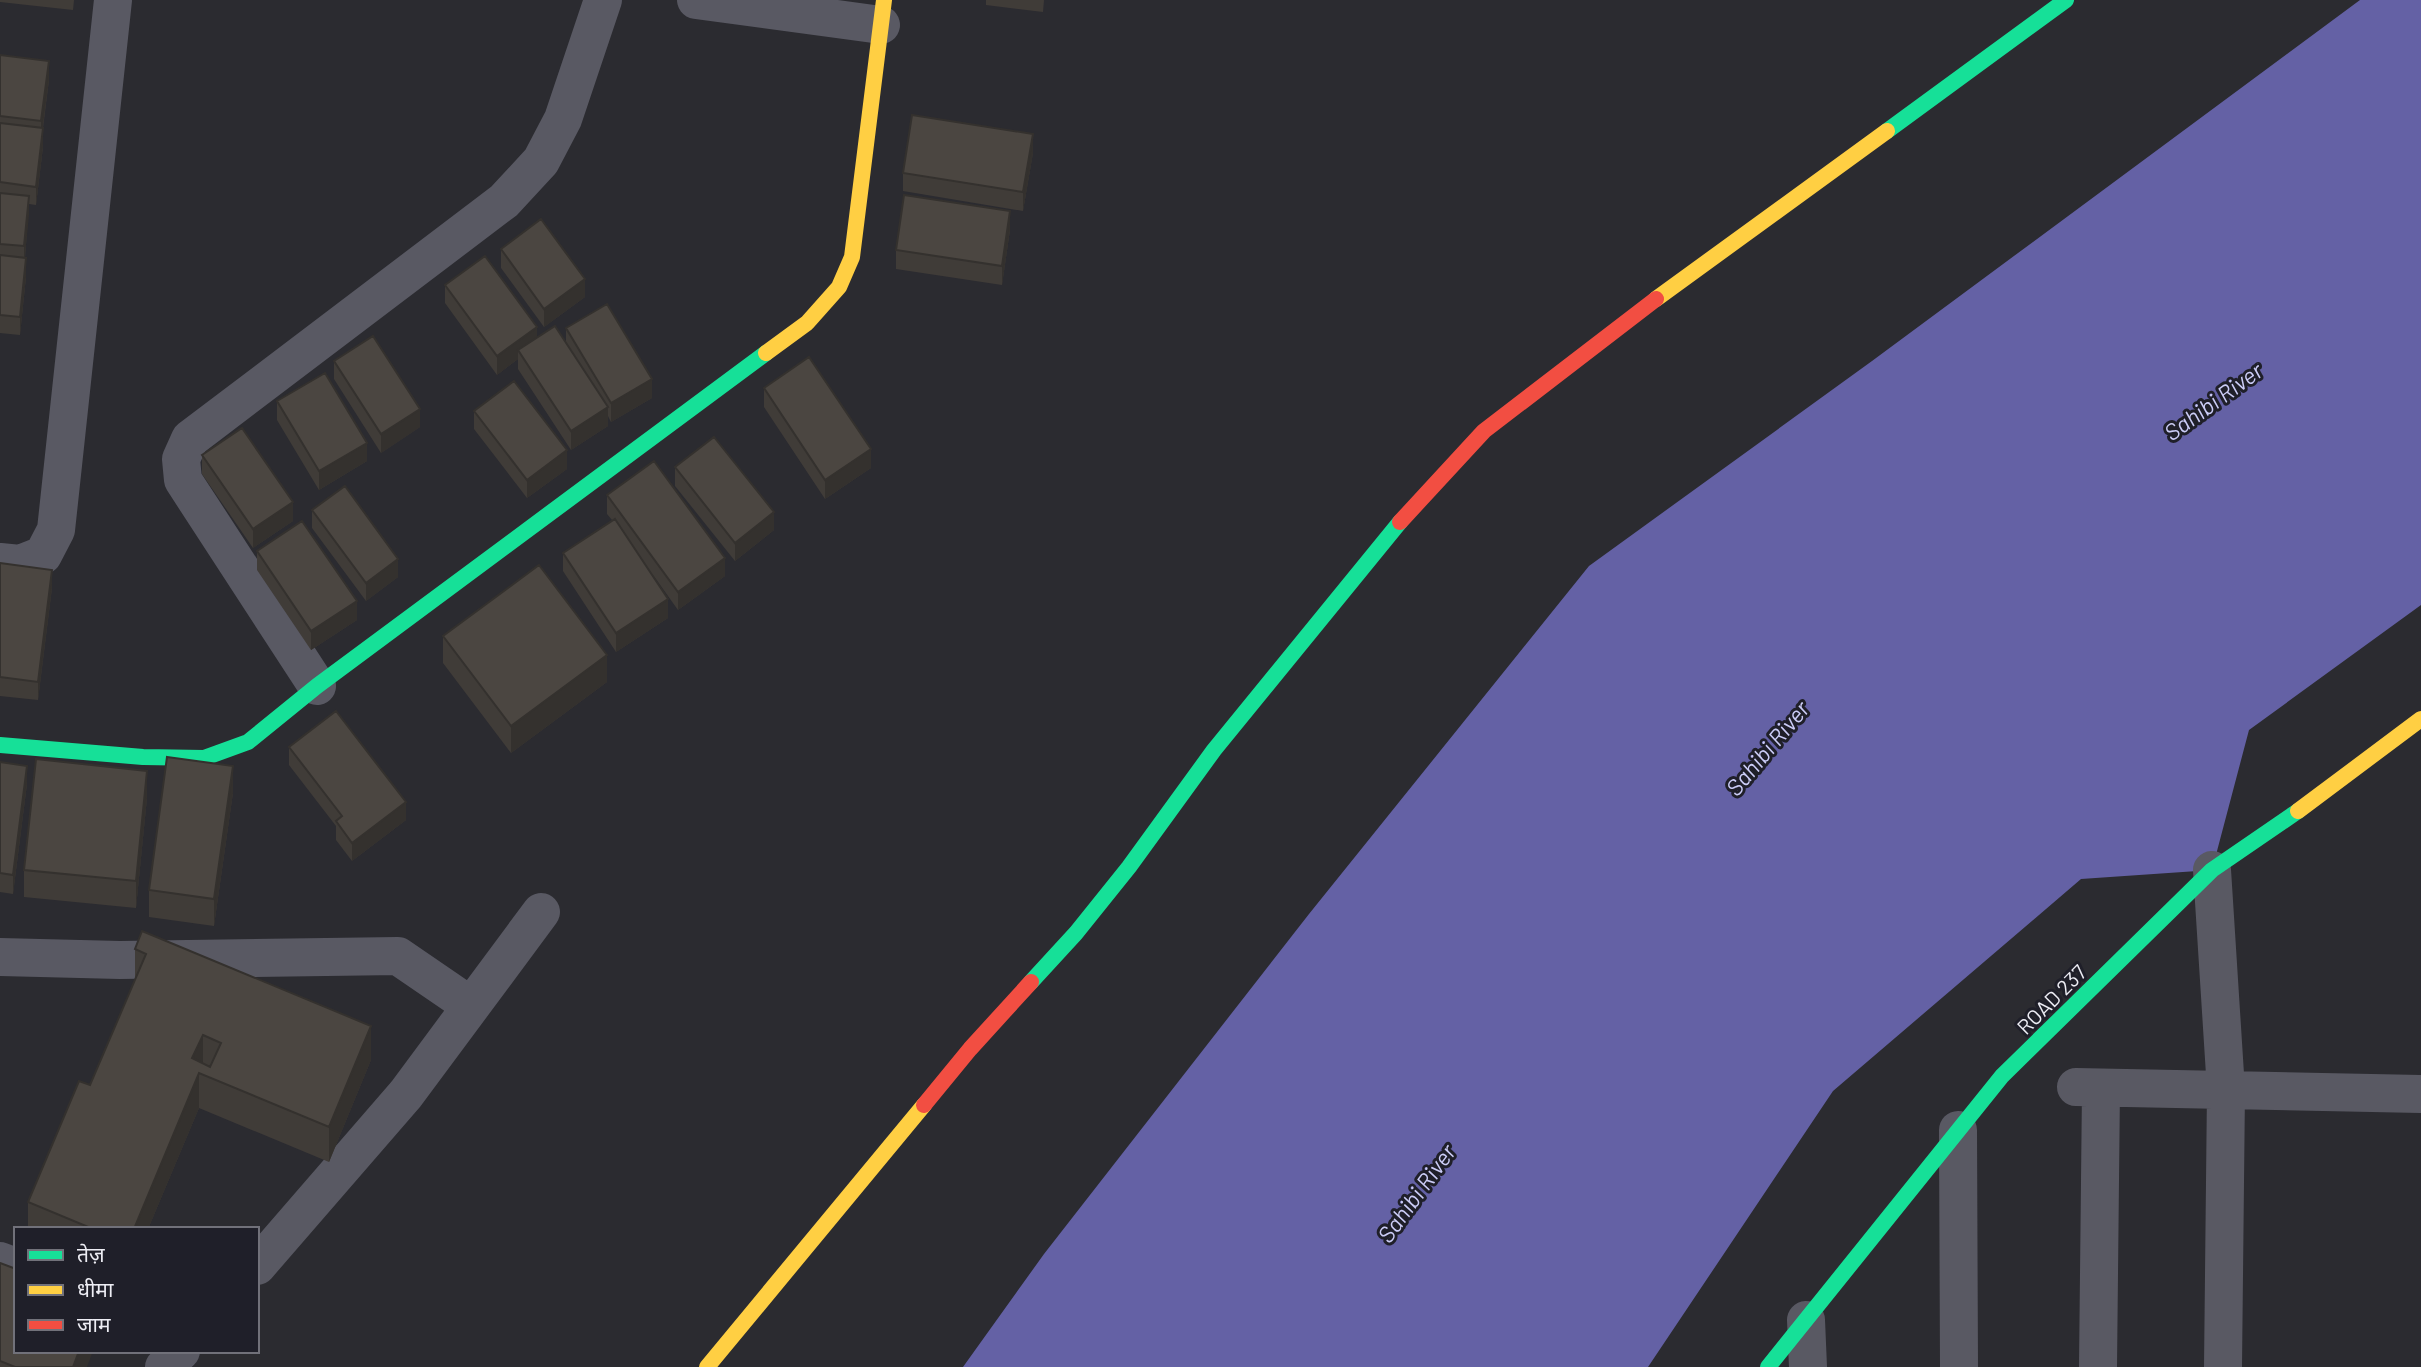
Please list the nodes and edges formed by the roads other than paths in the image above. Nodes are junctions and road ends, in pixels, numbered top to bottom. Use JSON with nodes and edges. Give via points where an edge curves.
{"nodes":[{"id":1,"x":113,"y":0,"type":"edge"},
{"id":2,"x":603,"y":0,"type":"edge"},
{"id":3,"x":696,"y":0,"type":"edge"},
{"id":4,"x":2066,"y":0,"type":"edge"},
{"id":5,"x":883,"y":13,"type":"edge"},
{"id":6,"x":0,"y":562,"type":"edge"},
{"id":7,"x":317,"y":686,"type":"junction"},
{"id":8,"x":2421,"y":719,"type":"edge"},
{"id":9,"x":0,"y":745,"type":"edge"},
{"id":10,"x":2211,"y":870,"type":"junction"},
{"id":11,"x":541,"y":912,"type":"dead end"},
{"id":12,"x":0,"y":957,"type":"edge"},
{"id":13,"x":471,"y":1006,"type":"junction"},
{"id":14,"x":2226,"y":1090,"type":"junction"},
{"id":15,"x":2421,"y":1094,"type":"edge"},
{"id":16,"x":1958,"y":1130,"type":"junction"},
{"id":17,"x":259,"y":1264,"type":"edge"},
{"id":18,"x":1806,"y":1320,"type":"junction"},
{"id":19,"x":179,"y":1353,"type":"edge"},
{"id":20,"x":164,"y":1367,"type":"edge"},
{"id":21,"x":707,"y":1367,"type":"edge"},
{"id":22,"x":1768,"y":1367,"type":"edge"},
{"id":23,"x":1808,"y":1367,"type":"edge"},
{"id":24,"x":1959,"y":1367,"type":"edge"},
{"id":25,"x":2098,"y":1367,"type":"edge"},
{"id":26,"x":2223,"y":1367,"type":"edge"}],
"edges":[{"from":1,"to":6,"type":"street","via":[[56,530],[43,555],[20,564]]},
{"from":2,"to":7,"type":"street","via":[[563,119],[541,161],[504,201],[190,439],[181,458],[183,480]]},
{"from":3,"to":5,"type":"street"},
{"from":4,"to":21,"type":"street","via":[[1607,335],[1484,431],[1415,503],[1214,750],[1076,933],[970,1049]]},
{"from":5,"to":7,"type":"street","via":[[852,257],[839,287],[807,323]]},
{"from":7,"to":9,"type":"street","via":[[248,742],[204,758]]},
{"from":8,"to":10,"type":"street","name":"ROAD 237","via":[[2329,790]]},
{"from":10,"to":14,"type":"street"},
{"from":10,"to":16,"type":"street","name":"ROAD 237","via":[[2002,1076]]},
{"from":11,"to":13,"type":"street"},
{"from":12,"to":13,"type":"street","via":[[398,956]]},
{"from":13,"to":17,"type":"street","via":[[405,1094]]},
{"from":14,"to":15,"type":"street"},
{"from":14,"to":25,"type":"street","via":[[2088,1087]]},
{"from":14,"to":26,"type":"street"},
{"from":16,"to":18,"type":"street","name":"ROAD 237"},
{"from":16,"to":24,"type":"street"},
{"from":18,"to":22,"type":"street","name":"ROAD 237"},
{"from":18,"to":23,"type":"street"},
{"from":19,"to":20,"type":"street"}]}
